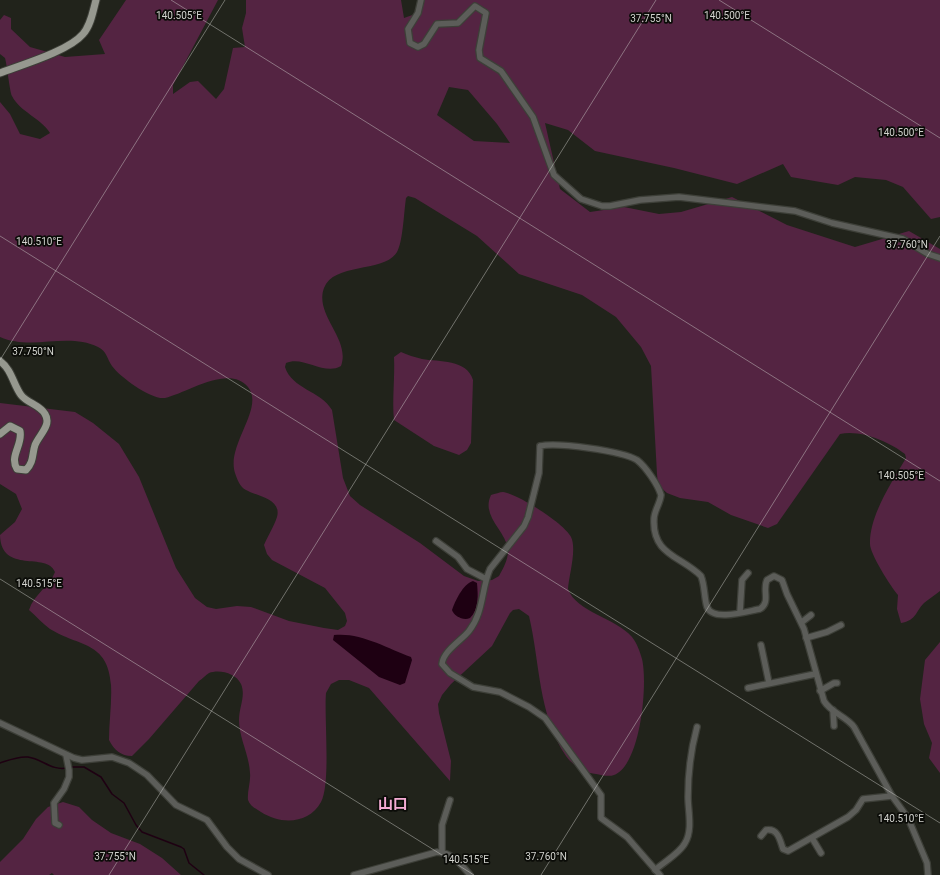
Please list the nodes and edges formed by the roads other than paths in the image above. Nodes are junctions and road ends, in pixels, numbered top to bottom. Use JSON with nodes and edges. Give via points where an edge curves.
{"nodes":[{"id":1,"x":96,"y":0,"type":"edge"},
{"id":2,"x":421,"y":0,"type":"edge"},
{"id":3,"x":0,"y":73,"type":"edge"},
{"id":4,"x":940,"y":258,"type":"edge"},
{"id":5,"x":0,"y":361,"type":"edge"},
{"id":6,"x":0,"y":434,"type":"edge"},
{"id":7,"x":436,"y":541,"type":"dead end"},
{"id":8,"x":748,"y":573,"type":"dead end"},
{"id":9,"x":486,"y":579,"type":"junction"},
{"id":10,"x":740,"y":612,"type":"junction"},
{"id":11,"x":811,"y":615,"type":"dead end"},
{"id":12,"x":802,"y":622,"type":"junction"},
{"id":13,"x":841,"y":625,"type":"dead end"},
{"id":14,"x":806,"y":638,"type":"junction"},
{"id":15,"x":761,"y":645,"type":"dead end"},
{"id":16,"x":815,"y":674,"type":"junction"},
{"id":17,"x":769,"y":683,"type":"junction"},
{"id":18,"x":837,"y":683,"type":"dead end"},
{"id":19,"x":748,"y":688,"type":"dead end"},
{"id":20,"x":820,"y":691,"type":"junction"},
{"id":21,"x":833,"y":710,"type":"junction"},
{"id":22,"x":0,"y":722,"type":"edge"},
{"id":23,"x":697,"y":726,"type":"dead end"},
{"id":24,"x":834,"y":726,"type":"dead end"},
{"id":25,"x":66,"y":755,"type":"junction"},
{"id":26,"x":892,"y":796,"type":"junction"},
{"id":27,"x":450,"y":800,"type":"dead end"},
{"id":28,"x":59,"y":825,"type":"dead end"},
{"id":29,"x":761,"y":836,"type":"dead end"},
{"id":30,"x":812,"y":838,"type":"junction"},
{"id":31,"x":442,"y":852,"type":"junction"},
{"id":32,"x":821,"y":854,"type":"dead end"},
{"id":33,"x":655,"y":870,"type":"junction"},
{"id":34,"x":268,"y":875,"type":"edge"},
{"id":35,"x":354,"y":875,"type":"edge"},
{"id":36,"x":470,"y":875,"type":"edge"},
{"id":37,"x":660,"y":875,"type":"edge"},
{"id":38,"x":928,"y":875,"type":"edge"}],
"edges":[{"from":1,"to":3,"type":"main road","via":[[83,35],[69,45],[37,60]]},
{"from":2,"to":4,"type":"street","via":[[418,13],[408,29],[409,40],[416,46],[424,44],[437,24],[458,23],[475,6],[486,13],[479,50],[480,58],[501,71],[513,86],[533,117],[554,175],[581,199],[610,206],[657,197],[686,197],[791,210],[844,226],[903,238],[928,254]]},
{"from":5,"to":6,"type":"main road","via":[[9,370],[20,394],[45,414],[47,424],[35,444],[32,465],[26,470],[17,469],[14,465],[21,438],[20,431],[10,426]]},
{"from":7,"to":9,"type":"street","via":[[458,557],[467,569]]},
{"from":8,"to":10,"type":"street","via":[[742,580]]},
{"from":9,"to":10,"type":"street","via":[[490,569],[528,518],[539,473],[540,446],[575,446],[626,456],[640,463],[662,495],[654,518],[661,547],[701,576],[707,606],[711,612],[722,616]]},
{"from":9,"to":33,"type":"street","via":[[484,598],[477,618],[463,638],[444,657],[443,667],[473,687],[500,692],[530,707],[545,718],[601,795],[601,818],[627,837]]},
{"from":10,"to":12,"type":"street","via":[[762,608],[766,600],[766,580],[777,576],[782,580]]},
{"from":11,"to":12,"type":"street"},
{"from":12,"to":14,"type":"street"},
{"from":13,"to":14,"type":"street"},
{"from":14,"to":16,"type":"street"},
{"from":15,"to":17,"type":"street"},
{"from":16,"to":17,"type":"street"},
{"from":16,"to":20,"type":"street"},
{"from":17,"to":19,"type":"street"},
{"from":18,"to":20,"type":"street","via":[[834,682]]},
{"from":20,"to":21,"type":"street","via":[[825,704]]},
{"from":21,"to":24,"type":"street"},
{"from":21,"to":26,"type":"street","via":[[847,718],[854,727]]},
{"from":22,"to":25,"type":"street"},
{"from":23,"to":33,"type":"street","via":[[689,771],[690,807],[687,838],[683,846]]},
{"from":25,"to":28,"type":"street","via":[[69,777],[54,806],[55,823]]},
{"from":25,"to":34,"type":"street","via":[[82,760],[112,757],[129,763],[147,775],[176,805],[207,820],[239,859]]},
{"from":26,"to":30,"type":"street","via":[[863,799],[854,812]]},
{"from":26,"to":38,"type":"street","via":[[908,818],[927,863]]},
{"from":27,"to":31,"type":"street","via":[[442,825]]},
{"from":29,"to":30,"type":"street","via":[[766,830],[774,831],[783,849],[788,851]]},
{"from":30,"to":32,"type":"street"},
{"from":31,"to":35,"type":"street","via":[[425,854]]},
{"from":31,"to":36,"type":"street","via":[[456,858]]},
{"from":33,"to":37,"type":"street"}]}
